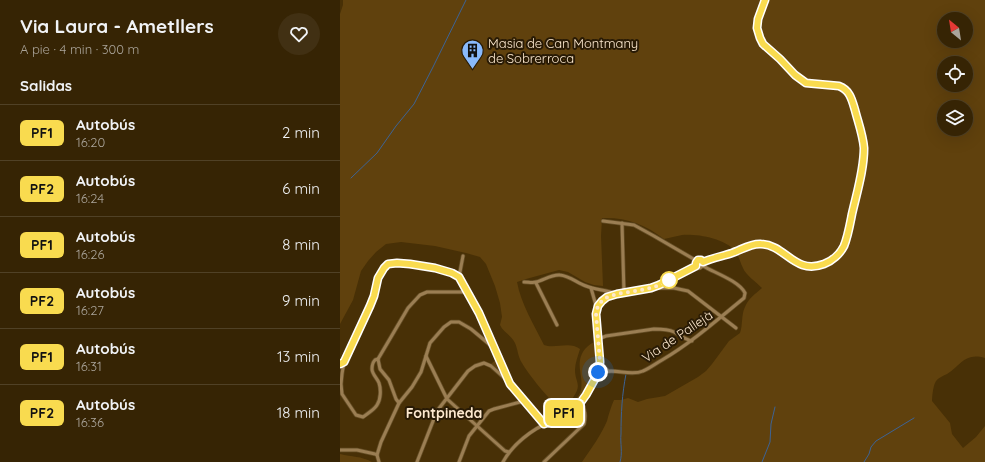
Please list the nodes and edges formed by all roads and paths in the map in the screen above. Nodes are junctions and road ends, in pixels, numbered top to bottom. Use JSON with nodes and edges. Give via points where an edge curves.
{"nodes":[{"id":1,"x":764,"y":0,"type":"edge"},
{"id":2,"x":603,"y":221,"type":"dead end"},
{"id":3,"x":622,"y":223,"type":"junction"},
{"id":4,"x":463,"y":256,"type":"dead end"},
{"id":5,"x":697,"y":261,"type":"junction"},
{"id":6,"x":703,"y":262,"type":"junction"},
{"id":7,"x":696,"y":266,"type":"junction"},
{"id":8,"x":703,"y":266,"type":"junction"},
{"id":9,"x":459,"y":277,"type":"junction"},
{"id":10,"x":524,"y":282,"type":"dead end"},
{"id":11,"x":536,"y":282,"type":"junction"},
{"id":12,"x":591,"y":288,"type":"junction"},
{"id":13,"x":651,"y":288,"type":"junction"},
{"id":14,"x":468,"y":292,"type":"junction"},
{"id":15,"x":624,"y":293,"type":"junction"},
{"id":16,"x":617,"y":294,"type":"junction"},
{"id":17,"x":597,"y":309,"type":"junction"},
{"id":18,"x":722,"y":317,"type":"junction"},
{"id":19,"x":557,"y":325,"type":"dead end"},
{"id":20,"x":736,"y":328,"type":"dead end"},
{"id":21,"x":597,"y":331,"type":"junction"},
{"id":22,"x":606,"y":336,"type":"junction"},
{"id":23,"x":684,"y":339,"type":"junction"},
{"id":24,"x":692,"y":341,"type":"junction"},
{"id":25,"x":598,"y":343,"type":"junction"},
{"id":26,"x":683,"y":346,"type":"junction"},
{"id":27,"x":495,"y":349,"type":"junction"},
{"id":28,"x":426,"y":356,"type":"junction"},
{"id":29,"x":378,"y":360,"type":"junction"},
{"id":30,"x":344,"y":362,"type":"junction"},
{"id":31,"x":600,"y":362,"type":"junction"},
{"id":32,"x":340,"y":364,"type":"edge"},
{"id":33,"x":608,"y":371,"type":"junction"},
{"id":34,"x":596,"y":377,"type":"junction"},
{"id":35,"x":510,"y":384,"type":"junction"},
{"id":36,"x":446,"y":399,"type":"junction"},
{"id":37,"x":524,"y":401,"type":"junction"},
{"id":38,"x":581,"y":402,"type":"junction"},
{"id":39,"x":399,"y":403,"type":"junction"},
{"id":40,"x":544,"y":424,"type":"junction"},
{"id":41,"x":477,"y":426,"type":"junction"},
{"id":42,"x":340,"y":450,"type":"edge"},
{"id":43,"x":509,"y":452,"type":"junction"},
{"id":44,"x":377,"y":455,"type":"junction"},
{"id":45,"x":379,"y":462,"type":"edge"},
{"id":46,"x":417,"y":462,"type":"edge"},
{"id":47,"x":459,"y":462,"type":"edge"},
{"id":48,"x":503,"y":462,"type":"edge"},
{"id":49,"x":544,"y":462,"type":"edge"}],
"edges":[{"from":1,"to":6,"type":"street","via":[[757,28],[763,44],[806,83],[843,87],[851,97],[863,138],[864,160],[860,179],[844,245],[835,258],[826,263],[807,266],[800,264],[777,248],[760,243]]},
{"from":2,"to":3,"type":"street"},
{"from":3,"to":5,"type":"street","via":[[634,225]]},
{"from":3,"to":15,"type":"street"},
{"from":4,"to":9,"type":"street"},
{"from":5,"to":6,"type":"street"},
{"from":5,"to":7,"type":"street"},
{"from":6,"to":8,"type":"street"},
{"from":7,"to":8,"type":"street"},
{"from":7,"to":13,"type":"street"},
{"from":8,"to":18,"type":"street","name":"Via de Pallejà","via":[[732,281],[742,288],[745,294],[744,298]]},
{"from":9,"to":14,"type":"street"},
{"from":9,"to":30,"type":"street","via":[[435,268],[410,264],[397,263],[386,266],[378,278],[372,301]]},
{"from":10,"to":11,"type":"street"},
{"from":11,"to":12,"type":"street","via":[[560,275]]},
{"from":11,"to":19,"type":"street"},
{"from":12,"to":16,"type":"street"},
{"from":12,"to":17,"type":"street"},
{"from":13,"to":15,"type":"street"},
{"from":13,"to":18,"type":"street","via":[[688,291]]},
{"from":14,"to":27,"type":"street"},
{"from":14,"to":29,"type":"street","via":[[427,292],[420,295],[408,308]]},
{"from":15,"to":16,"type":"street"},
{"from":16,"to":17,"type":"street","via":[[602,301]]},
{"from":17,"to":21,"type":"street"},
{"from":18,"to":20,"type":"street"},
{"from":18,"to":24,"type":"street","name":"Via de Pallejà"},
{"from":21,"to":22,"type":"street"},
{"from":21,"to":25,"type":"street"},
{"from":22,"to":23,"type":"street","via":[[661,329],[673,332]]},
{"from":22,"to":25,"type":"street"},
{"from":23,"to":24,"type":"street"},
{"from":23,"to":26,"type":"street"},
{"from":24,"to":26,"type":"street","name":"Via de Pallejà"},
{"from":25,"to":31,"type":"street"},
{"from":26,"to":33,"type":"street","name":"Via de Pallejà","via":[[642,372]]},
{"from":27,"to":28,"type":"street","via":[[465,325],[451,322],[430,343]]},
{"from":27,"to":35,"type":"street"},
{"from":28,"to":36,"type":"street"},
{"from":28,"to":39,"type":"street","via":[[421,372]]},
{"from":29,"to":30,"type":"street","via":[[372,364],[372,370],[380,390],[380,398],[377,405],[363,417],[356,415],[342,394]]},
{"from":29,"to":39,"type":"street","via":[[380,369],[389,380]]},
{"from":30,"to":32,"type":"street"},
{"from":31,"to":33,"type":"street"},
{"from":31,"to":34,"type":"street"},
{"from":33,"to":34,"type":"street"},
{"from":34,"to":38,"type":"street"},
{"from":35,"to":36,"type":"street","via":[[491,366],[484,363],[468,371]]},
{"from":35,"to":37,"type":"street"},
{"from":36,"to":41,"type":"street"},
{"from":36,"to":46,"type":"street","via":[[437,411]]},
{"from":37,"to":40,"type":"street"},
{"from":37,"to":41,"type":"street","via":[[494,409]]},
{"from":38,"to":40,"type":"street"},
{"from":38,"to":49,"type":"street","via":[[584,408],[584,424]]},
{"from":39,"to":44,"type":"street"},
{"from":40,"to":43,"type":"street"},
{"from":41,"to":43,"type":"street"},
{"from":41,"to":47,"type":"street","via":[[469,436]]},
{"from":42,"to":44,"type":"street","via":[[357,450]]},
{"from":43,"to":48,"type":"street"},
{"from":44,"to":45,"type":"street"}]}
